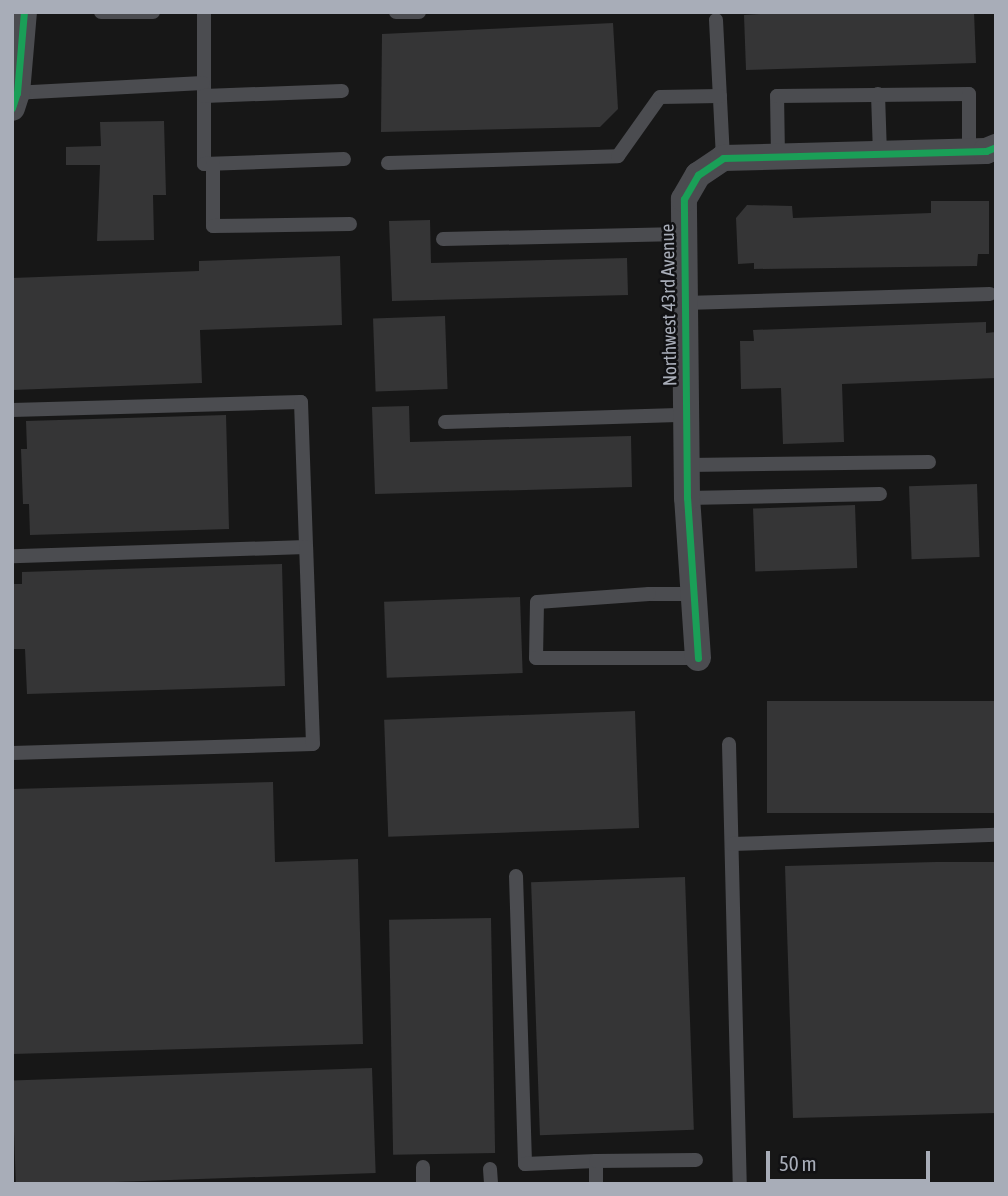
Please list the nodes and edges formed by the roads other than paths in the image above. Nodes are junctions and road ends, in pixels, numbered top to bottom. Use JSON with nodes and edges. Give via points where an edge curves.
{"nodes":[{"id":1,"x":24,"y":12,"type":"edge"},
{"id":2,"x":101,"y":12,"type":"edge"},
{"id":3,"x":153,"y":12,"type":"edge"},
{"id":4,"x":204,"y":12,"type":"edge"},
{"id":5,"x":396,"y":12,"type":"edge"},
{"id":6,"x":419,"y":12,"type":"edge"},
{"id":7,"x":716,"y":20,"type":"dead end"},
{"id":8,"x":204,"y":89,"type":"junction"},
{"id":9,"x":342,"y":91,"type":"dead end"},
{"id":10,"x":878,"y":94,"type":"junction"},
{"id":11,"x":720,"y":96,"type":"junction"},
{"id":12,"x":14,"y":98,"type":"edge"},
{"id":13,"x":996,"y":147,"type":"edge"},
{"id":14,"x":969,"y":152,"type":"junction"},
{"id":15,"x":880,"y":154,"type":"junction"},
{"id":16,"x":778,"y":157,"type":"junction"},
{"id":17,"x":344,"y":159,"type":"dead end"},
{"id":18,"x":723,"y":159,"type":"junction"},
{"id":19,"x":388,"y":163,"type":"dead end"},
{"id":20,"x":213,"y":164,"type":"junction"},
{"id":21,"x":350,"y":224,"type":"dead end"},
{"id":22,"x":682,"y":234,"type":"junction"},
{"id":23,"x":443,"y":239,"type":"dead end"},
{"id":24,"x":990,"y":294,"type":"dead end"},
{"id":25,"x":685,"y":303,"type":"junction"},
{"id":26,"x":12,"y":411,"type":"edge"},
{"id":27,"x":686,"y":415,"type":"junction"},
{"id":28,"x":445,"y":422,"type":"dead end"},
{"id":29,"x":929,"y":461,"type":"dead end"},
{"id":30,"x":687,"y":465,"type":"junction"},
{"id":31,"x":880,"y":494,"type":"dead end"},
{"id":32,"x":687,"y":498,"type":"junction"},
{"id":33,"x":306,"y":547,"type":"junction"},
{"id":34,"x":12,"y":556,"type":"edge"},
{"id":35,"x":694,"y":594,"type":"junction"},
{"id":36,"x":698,"y":658,"type":"joint"},
{"id":37,"x":729,"y":744,"type":"dead end"},
{"id":38,"x":12,"y":753,"type":"edge"},
{"id":39,"x":996,"y":835,"type":"edge"},
{"id":40,"x":732,"y":844,"type":"junction"},
{"id":41,"x":516,"y":876,"type":"dead end"},
{"id":42,"x":696,"y":1160,"type":"dead end"},
{"id":43,"x":596,"y":1161,"type":"junction"},
{"id":44,"x":423,"y":1167,"type":"dead end"},
{"id":45,"x":423,"y":1184,"type":"edge"},
{"id":46,"x":596,"y":1184,"type":"edge"},
{"id":47,"x":740,"y":1184,"type":"edge"}],
"edges":[{"from":1,"to":12,"type":"street"},
{"from":2,"to":3,"type":"lane"},
{"from":4,"to":8,"type":"lane"},
{"from":5,"to":6,"type":"lane"},
{"from":7,"to":11,"type":"lane"},
{"from":8,"to":9,"type":"lane"},
{"from":8,"to":12,"type":"lane"},
{"from":8,"to":20,"type":"lane","via":[[204,164]]},
{"from":10,"to":14,"type":"lane","via":[[969,94]]},
{"from":10,"to":15,"type":"lane"},
{"from":10,"to":16,"type":"lane","via":[[778,96]]},
{"from":11,"to":18,"type":"lane"},
{"from":11,"to":19,"type":"lane","via":[[660,97],[618,156]]},
{"from":13,"to":14,"type":"street"},
{"from":14,"to":15,"type":"street"},
{"from":15,"to":16,"type":"street"},
{"from":16,"to":18,"type":"street"},
{"from":17,"to":20,"type":"lane"},
{"from":18,"to":22,"type":"street","name":"Northwest 43rd Avenue","via":[[698,175],[684,200]]},
{"from":20,"to":21,"type":"lane","via":[[213,226]]},
{"from":22,"to":23,"type":"lane"},
{"from":22,"to":25,"type":"street","name":"Northwest 43rd Avenue"},
{"from":24,"to":25,"type":"lane"},
{"from":25,"to":27,"type":"street","name":"Northwest 43rd Avenue"},
{"from":26,"to":33,"type":"lane","via":[[301,402]]},
{"from":27,"to":28,"type":"lane"},
{"from":27,"to":30,"type":"street","name":"Northwest 43rd Avenue"},
{"from":29,"to":30,"type":"lane"},
{"from":30,"to":32,"type":"street","name":"Northwest 43rd Avenue"},
{"from":31,"to":32,"type":"lane"},
{"from":32,"to":35,"type":"street","name":"Northwest 43rd Avenue"},
{"from":33,"to":34,"type":"lane"},
{"from":33,"to":38,"type":"lane","via":[[313,744]]},
{"from":35,"to":36,"type":"street","name":"Northwest 43rd Avenue"},
{"from":35,"to":36,"type":"lane","via":[[537,602],[536,659]]},
{"from":37,"to":40,"type":"lane"},
{"from":39,"to":40,"type":"lane"},
{"from":40,"to":47,"type":"lane"},
{"from":41,"to":43,"type":"lane","via":[[524,1164]]},
{"from":42,"to":43,"type":"lane"},
{"from":43,"to":46,"type":"lane"},
{"from":44,"to":45,"type":"lane"}]}
